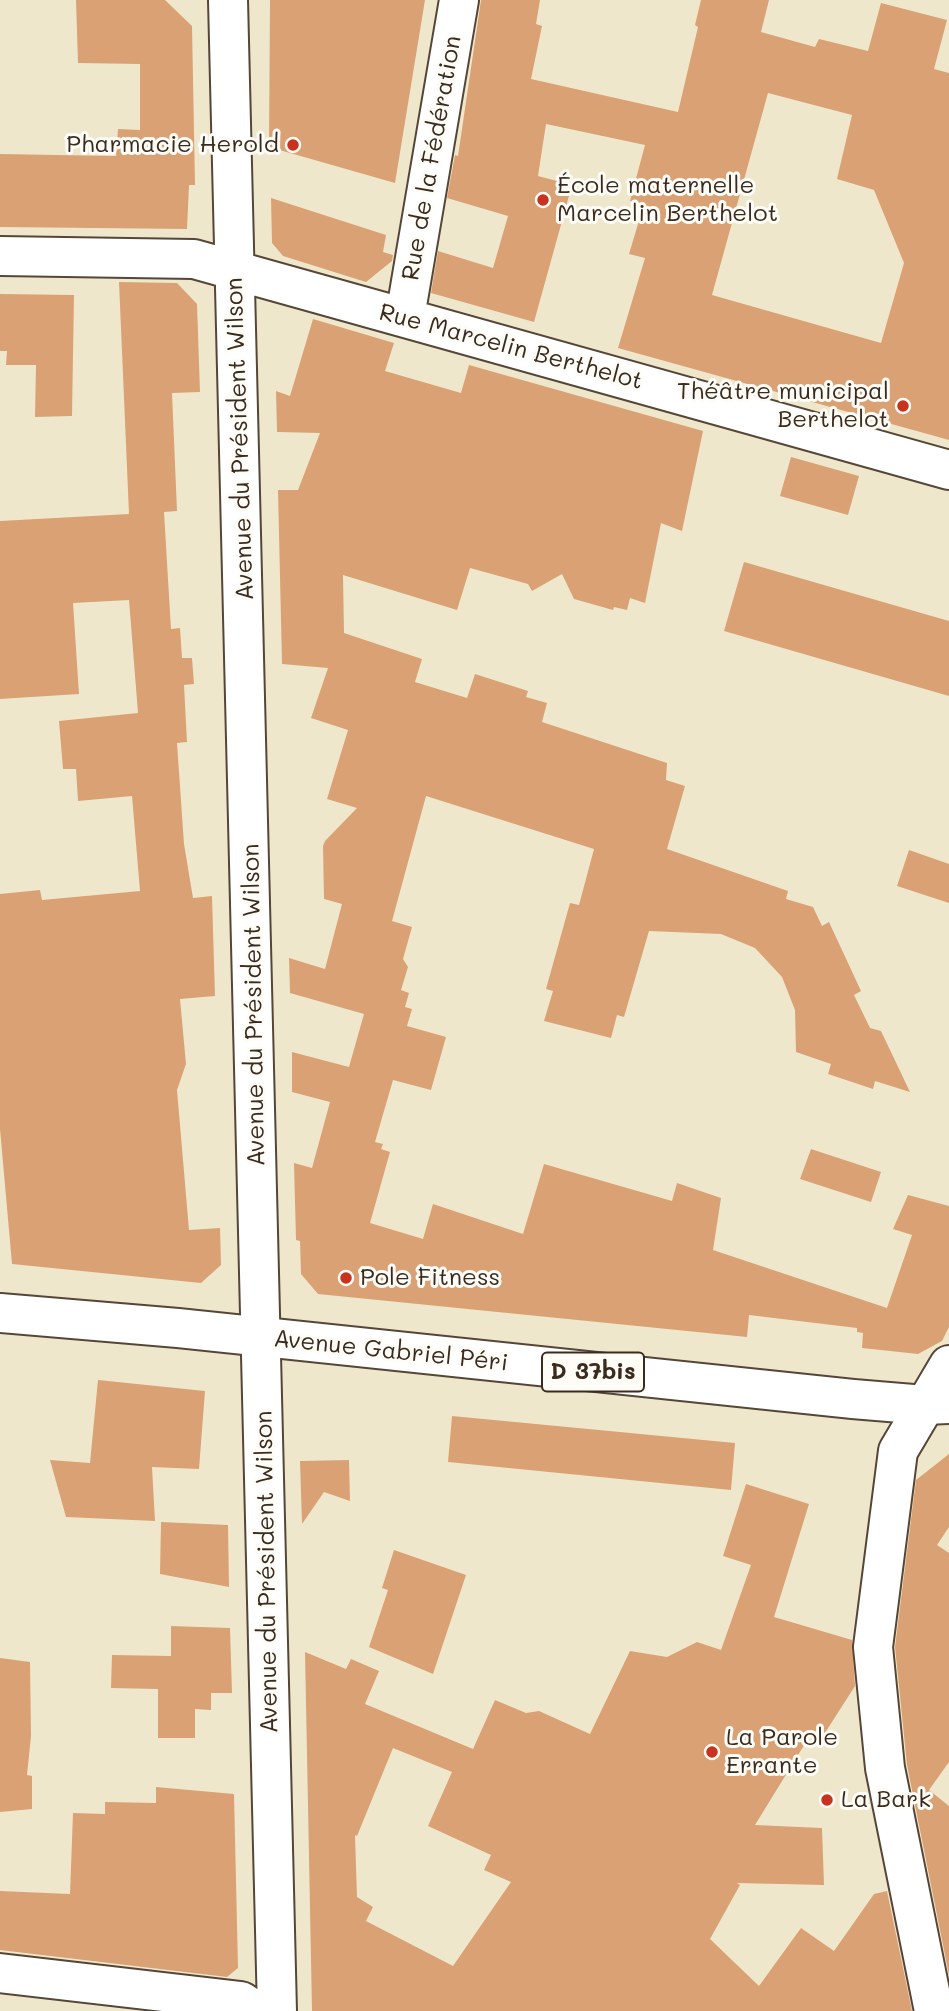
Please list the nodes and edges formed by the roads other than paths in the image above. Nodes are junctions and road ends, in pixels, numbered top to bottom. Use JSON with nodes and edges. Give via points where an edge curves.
{"nodes":[{"id":1,"x":228,"y":0,"type":"edge"},
{"id":2,"x":459,"y":0,"type":"edge"},
{"id":3,"x":0,"y":256,"type":"edge"},
{"id":4,"x":235,"y":271,"type":"junction"},
{"id":5,"x":405,"y":317,"type":"junction"},
{"id":6,"x":949,"y":470,"type":"edge"},
{"id":7,"x":0,"y":1313,"type":"edge"},
{"id":8,"x":262,"y":1338,"type":"junction"},
{"id":9,"x":949,"y":1365,"type":"edge"},
{"id":10,"x":937,"y":1405,"type":"edge"},
{"id":11,"x":0,"y":1973,"type":"edge"},
{"id":12,"x":256,"y":2011,"type":"edge"},
{"id":13,"x":277,"y":2011,"type":"edge"},
{"id":14,"x":934,"y":2011,"type":"edge"}],
"edges":[{"from":1,"to":4,"type":"street","name":"Avenue du Président Wilson"},
{"from":2,"to":5,"type":"street","name":"Rue de la Fédération"},
{"from":3,"to":4,"type":"street","name":"Rue Marcelin Berthelot","via":[[194,259]]},
{"from":4,"to":5,"type":"street","name":"Rue Marcelin Berthelot"},
{"from":4,"to":8,"type":"street","name":"Avenue du Président Wilson"},
{"from":5,"to":6,"type":"street","name":"Rue Marcelin Berthelot"},
{"from":7,"to":8,"type":"street","name":"Avenue Gabriel Péri","number":"D 37bis"},
{"from":8,"to":10,"type":"street","name":"Avenue Gabriel Péri","number":"D 37bis"},
{"from":8,"to":13,"type":"street","name":"Avenue du Président Wilson"},
{"from":9,"to":10,"type":"street"},
{"from":10,"to":14,"type":"street","via":[[898,1451],[873,1647],[885,1768]]},
{"from":11,"to":12,"type":"street","via":[[241,2001]]}]}
